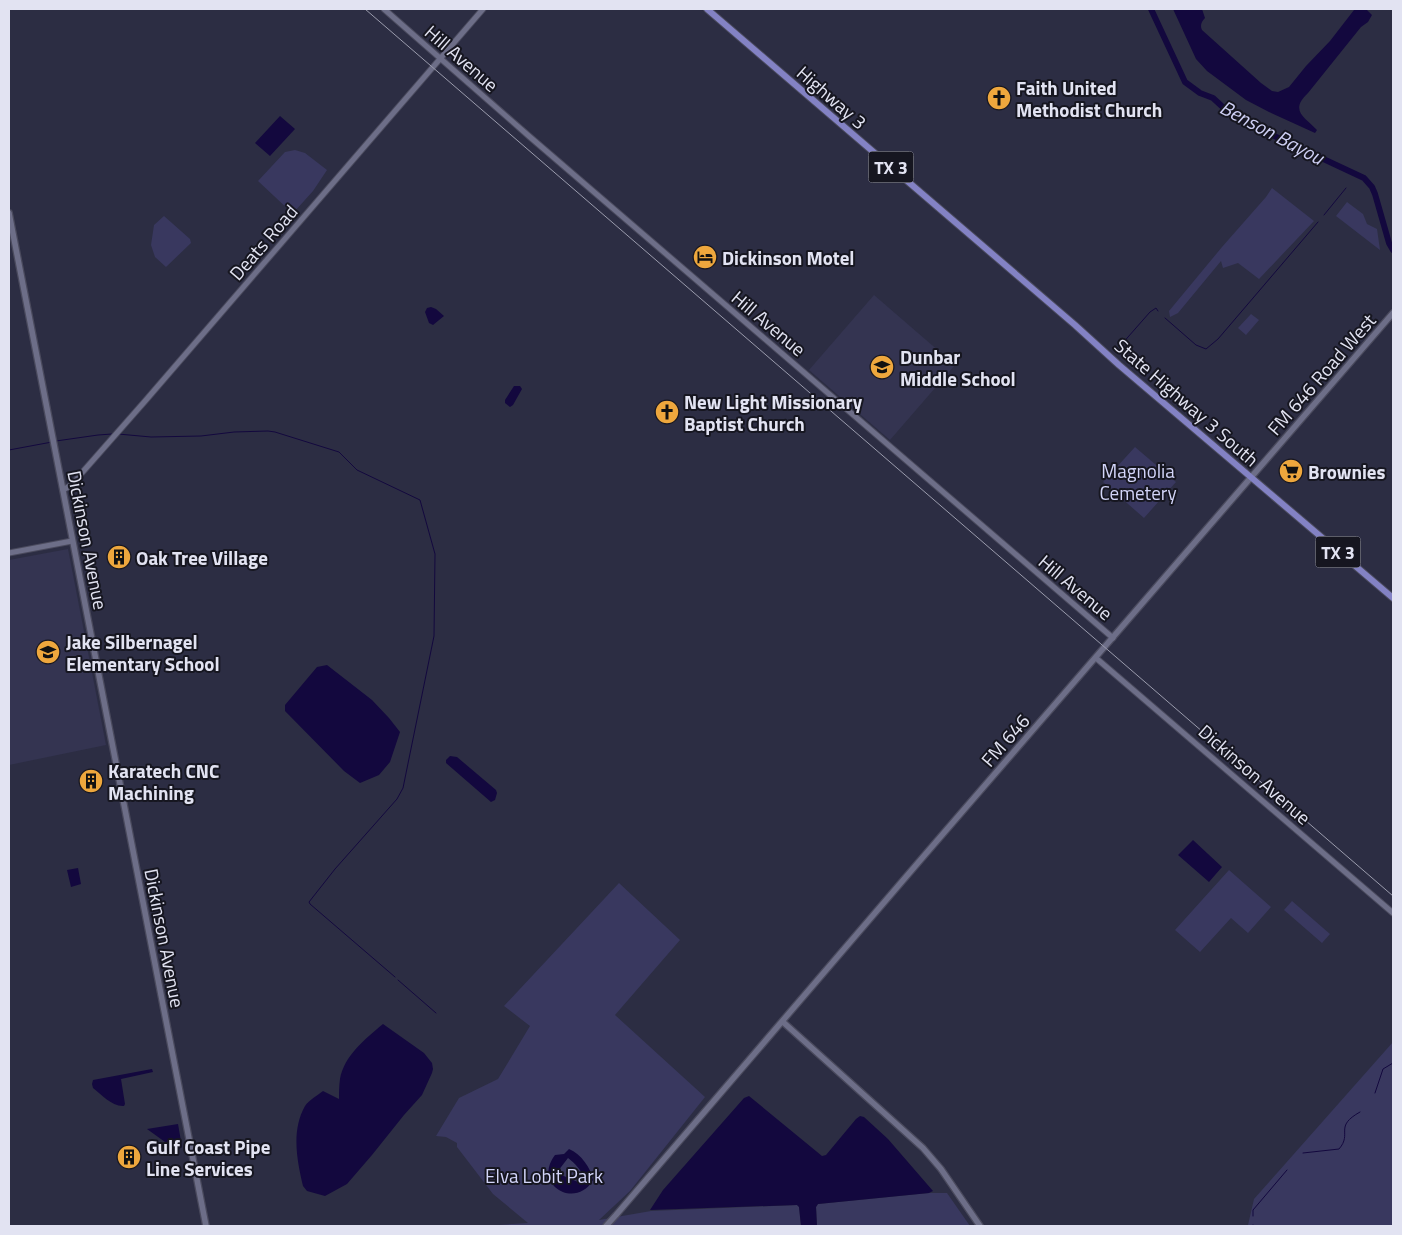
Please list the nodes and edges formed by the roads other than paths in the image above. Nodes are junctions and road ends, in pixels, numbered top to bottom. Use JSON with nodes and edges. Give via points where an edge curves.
{"nodes":[{"id":1,"x":384,"y":9,"type":"edge"},
{"id":2,"x":483,"y":9,"type":"edge"},
{"id":3,"x":707,"y":9,"type":"edge"},
{"id":4,"x":440,"y":59,"type":"junction"},
{"id":5,"x":9,"y":214,"type":"edge"},
{"id":6,"x":1393,"y":313,"type":"edge"},
{"id":7,"x":1075,"y":325,"type":"joint"},
{"id":8,"x":1251,"y":477,"type":"junction"},
{"id":9,"x":62,"y":490,"type":"junction"},
{"id":10,"x":72,"y":541,"type":"junction"},
{"id":11,"x":9,"y":553,"type":"edge"},
{"id":12,"x":1393,"y":598,"type":"edge"},
{"id":13,"x":1113,"y":638,"type":"junction"},
{"id":14,"x":1096,"y":658,"type":"junction"},
{"id":15,"x":1393,"y":913,"type":"edge"},
{"id":16,"x":783,"y":1022,"type":"junction"},
{"id":17,"x":206,"y":1226,"type":"edge"},
{"id":18,"x":606,"y":1226,"type":"edge"},
{"id":19,"x":980,"y":1226,"type":"edge"}],
"edges":[{"from":1,"to":4,"type":"street","name":"Hill Avenue"},
{"from":2,"to":4,"type":"street","name":"Deats Road"},
{"from":3,"to":7,"type":"main road","name":"Highway 3","number":"TX 3"},
{"from":4,"to":9,"type":"street","name":"Deats Road","via":[[73,484]]},
{"from":4,"to":13,"type":"street","name":"Hill Avenue"},
{"from":5,"to":9,"type":"main road","name":"Dickinson Avenue"},
{"from":6,"to":8,"type":"main road","name":"FM 646 Road West","number":"FM 646"},
{"from":7,"to":8,"type":"main road","name":"State Highway 3 South","number":"TX 3"},
{"from":8,"to":12,"type":"main road","name":"State Highway 3 South","number":"TX 3"},
{"from":8,"to":13,"type":"main road","name":"FM 646","number":"FM 646"},
{"from":9,"to":10,"type":"main road","name":"Dickinson Avenue"},
{"from":10,"to":11,"type":"street"},
{"from":10,"to":17,"type":"main road","name":"Dickinson Avenue"},
{"from":13,"to":14,"type":"main road","name":"FM 646","number":"FM 646"},
{"from":14,"to":15,"type":"street","name":"Dickinson Avenue"},
{"from":14,"to":16,"type":"main road","name":"FM 646","number":"FM 646"},
{"from":16,"to":18,"type":"main road","number":"FM 646"},
{"from":16,"to":19,"type":"main road","via":[[923,1148]]}]}
